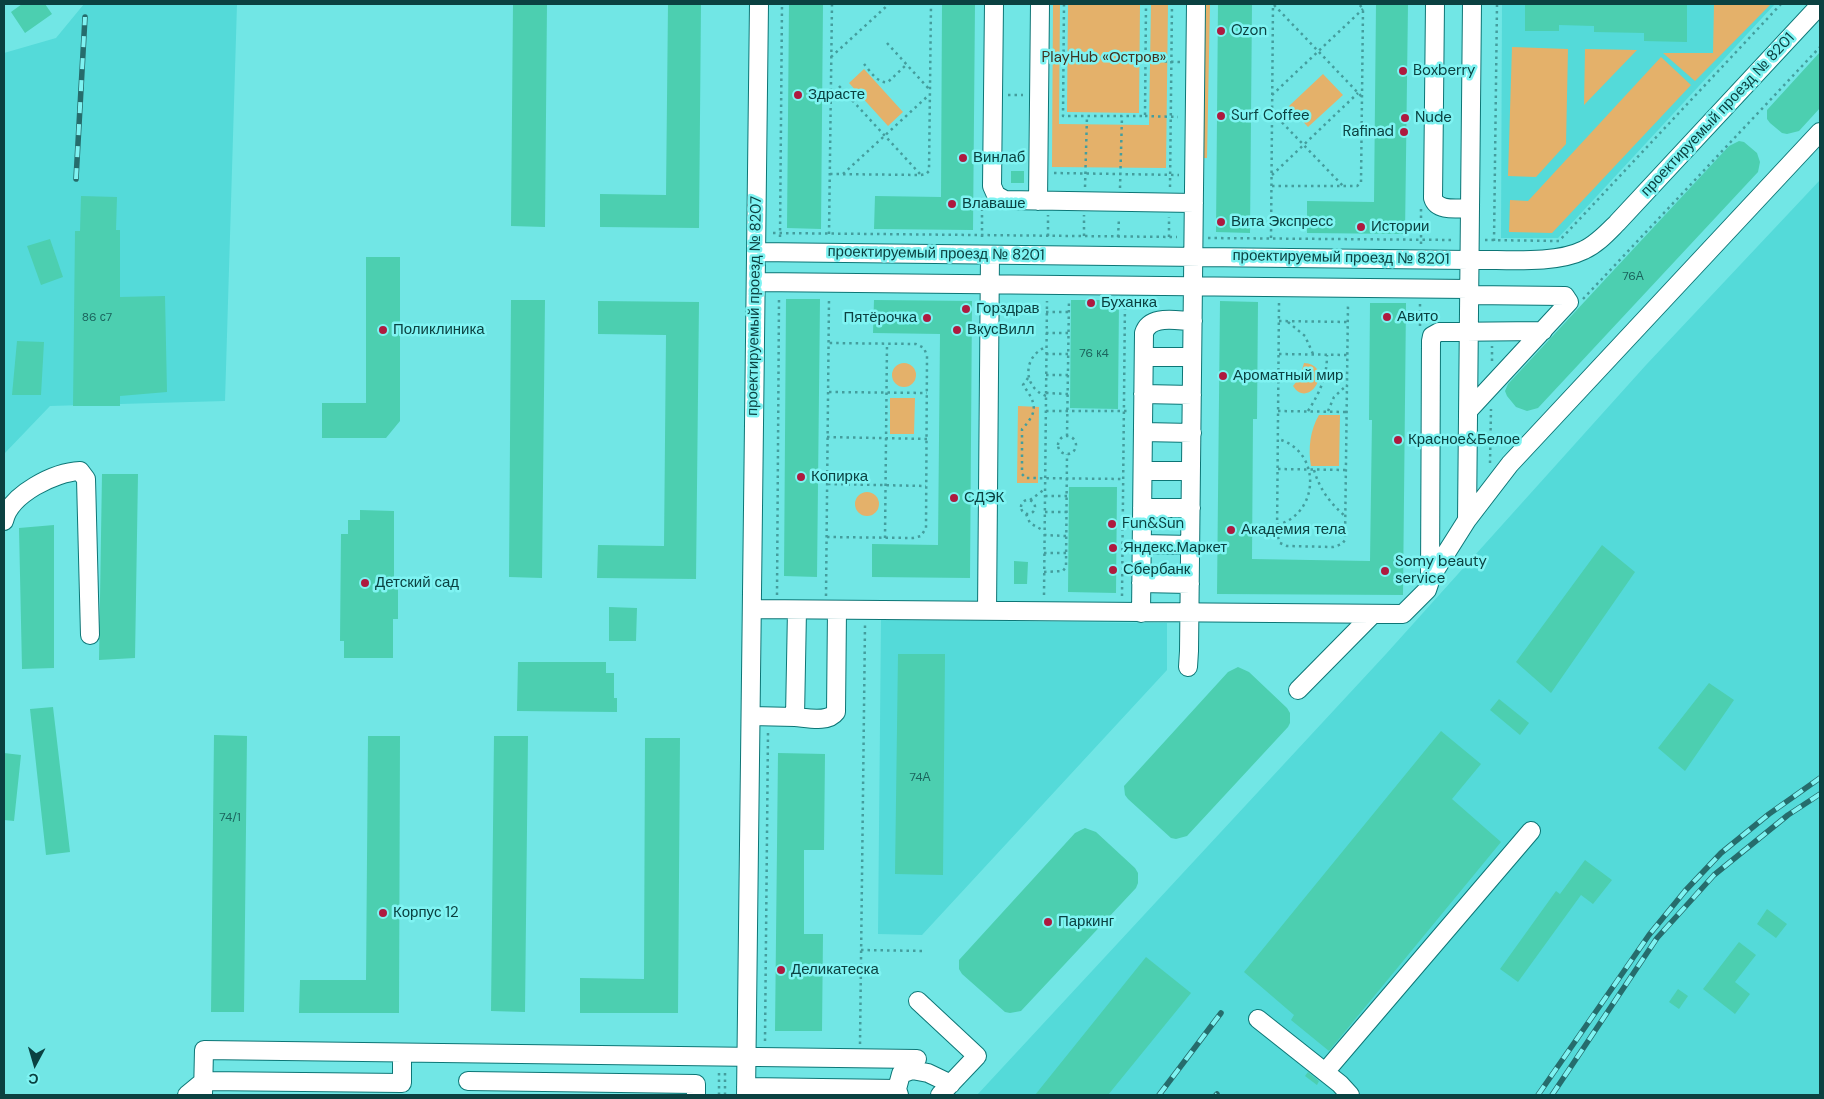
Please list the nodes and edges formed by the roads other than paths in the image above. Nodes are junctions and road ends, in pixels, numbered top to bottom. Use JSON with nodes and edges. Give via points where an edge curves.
{"nodes":[{"id":1,"x":759,"y":4,"type":"edge"},
{"id":2,"x":994,"y":4,"type":"edge"},
{"id":3,"x":1040,"y":4,"type":"edge"},
{"id":4,"x":1196,"y":4,"type":"edge"},
{"id":5,"x":1435,"y":4,"type":"edge"},
{"id":6,"x":1472,"y":4,"type":"edge"},
{"id":7,"x":1820,"y":6,"type":"edge"},
{"id":8,"x":1820,"y":132,"type":"edge"},
{"id":9,"x":1038,"y":200,"type":"junction"},
{"id":10,"x":1194,"y":203,"type":"junction"},
{"id":11,"x":1470,"y":208,"type":"junction"},
{"id":12,"x":756,"y":252,"type":"junction"},
{"id":13,"x":990,"y":255,"type":"junction"},
{"id":14,"x":1193,"y":257,"type":"junction"},
{"id":15,"x":1469,"y":260,"type":"junction"},
{"id":16,"x":756,"y":282,"type":"junction"},
{"id":17,"x":990,"y":284,"type":"junction"},
{"id":18,"x":1193,"y":286,"type":"junction"},
{"id":19,"x":1469,"y":292,"type":"junction"},
{"id":20,"x":1193,"y":321,"type":"junction"},
{"id":21,"x":1543,"y":331,"type":"junction"},
{"id":22,"x":1468,"y":332,"type":"junction"},
{"id":23,"x":1144,"y":357,"type":"junction"},
{"id":24,"x":1192,"y":357,"type":"junction"},
{"id":25,"x":1192,"y":395,"type":"junction"},
{"id":26,"x":1143,"y":403,"type":"junction"},
{"id":27,"x":1468,"y":411,"type":"junction"},
{"id":28,"x":1143,"y":432,"type":"junction"},
{"id":29,"x":1192,"y":433,"type":"junction"},
{"id":30,"x":1191,"y":471,"type":"junction"},
{"id":31,"x":1142,"y":475,"type":"junction"},
{"id":32,"x":1142,"y":508,"type":"junction"},
{"id":33,"x":1191,"y":508,"type":"junction"},
{"id":34,"x":1467,"y":520,"type":"junction"},
{"id":35,"x":4,"y":521,"type":"edge"},
{"id":36,"x":1142,"y":544,"type":"junction"},
{"id":37,"x":1191,"y":545,"type":"junction"},
{"id":38,"x":1430,"y":577,"type":"junction"},
{"id":39,"x":1142,"y":583,"type":"junction"},
{"id":40,"x":1190,"y":584,"type":"junction"},
{"id":41,"x":752,"y":609,"type":"junction"},
{"id":42,"x":796,"y":610,"type":"junction"},
{"id":43,"x":837,"y":610,"type":"junction"},
{"id":44,"x":987,"y":611,"type":"junction"},
{"id":45,"x":1141,"y":613,"type":"junction"},
{"id":46,"x":1190,"y":613,"type":"junction"},
{"id":47,"x":1372,"y":615,"type":"junction"},
{"id":48,"x":90,"y":635,"type":"dead end"},
{"id":49,"x":1188,"y":666,"type":"dead end"},
{"id":50,"x":1298,"y":690,"type":"dead end"},
{"id":51,"x":760,"y":717,"type":"junction"},
{"id":52,"x":795,"y":717,"type":"junction"},
{"id":53,"x":1530,"y":831,"type":"dead end"},
{"id":54,"x":918,"y":1001,"type":"dead end"},
{"id":55,"x":1258,"y":1019,"type":"dead end"},
{"id":56,"x":402,"y":1052,"type":"junction"},
{"id":57,"x":469,"y":1053,"type":"junction"},
{"id":58,"x":747,"y":1057,"type":"junction"},
{"id":59,"x":916,"y":1059,"type":"dead end"},
{"id":60,"x":1325,"y":1072,"type":"junction"},
{"id":61,"x":204,"y":1088,"type":"edge"},
{"id":62,"x":468,"y":1088,"type":"edge"},
{"id":63,"x":946,"y":1090,"type":"edge"},
{"id":64,"x":746,"y":1091,"type":"edge"},
{"id":65,"x":898,"y":1092,"type":"edge"},
{"id":66,"x":187,"y":1095,"type":"edge"},
{"id":67,"x":696,"y":1095,"type":"edge"},
{"id":68,"x":1350,"y":1095,"type":"edge"}],
"edges":[{"from":1,"to":12,"type":"street","name":"проектируемый проезд № 8207"},
{"from":2,"to":9,"type":"street","via":[[992,186],[1005,200]]},
{"from":3,"to":9,"type":"street"},
{"from":4,"to":10,"type":"street"},
{"from":5,"to":11,"type":"street","via":[[1433,198],[1442,208]]},
{"from":6,"to":11,"type":"street"},
{"from":7,"to":15,"type":"street","name":"проектируемый проезд № 8201","via":[[1596,243],[1572,256],[1552,259]]},
{"from":8,"to":34,"type":"street","via":[[1510,464]]},
{"from":9,"to":10,"type":"street"},
{"from":10,"to":14,"type":"street"},
{"from":11,"to":15,"type":"street"},
{"from":12,"to":13,"type":"street","name":"проектируемый проезд № 8201"},
{"from":12,"to":16,"type":"street","name":"проектируемый проезд № 8207"},
{"from":13,"to":14,"type":"street","name":"проектируемый проезд № 8201"},
{"from":13,"to":17,"type":"street"},
{"from":14,"to":15,"type":"street","name":"проектируемый проезд № 8201"},
{"from":14,"to":18,"type":"street"},
{"from":15,"to":19,"type":"street"},
{"from":16,"to":17,"type":"street"},
{"from":16,"to":41,"type":"street","name":"проектируемый проезд № 8207"},
{"from":17,"to":18,"type":"street"},
{"from":17,"to":44,"type":"street"},
{"from":18,"to":19,"type":"street","via":[[1420,288]]},
{"from":18,"to":20,"type":"street"},
{"from":19,"to":21,"type":"street","via":[[1565,296],[1569,299],[1568,305]]},
{"from":19,"to":22,"type":"street"},
{"from":20,"to":23,"type":"street","via":[[1160,320],[1150,323],[1144,333]]},
{"from":20,"to":24,"type":"street"},
{"from":21,"to":22,"type":"street"},
{"from":21,"to":27,"type":"street"},
{"from":22,"to":27,"type":"street"},
{"from":22,"to":38,"type":"street","via":[[1439,332],[1430,341]]},
{"from":23,"to":24,"type":"street"},
{"from":23,"to":26,"type":"street"},
{"from":24,"to":25,"type":"street"},
{"from":25,"to":26,"type":"street"},
{"from":25,"to":29,"type":"street"},
{"from":26,"to":28,"type":"street"},
{"from":27,"to":34,"type":"street"},
{"from":28,"to":29,"type":"street"},
{"from":28,"to":31,"type":"street"},
{"from":29,"to":30,"type":"street"},
{"from":30,"to":31,"type":"street"},
{"from":30,"to":33,"type":"street"},
{"from":31,"to":32,"type":"street"},
{"from":32,"to":33,"type":"street"},
{"from":32,"to":36,"type":"street"},
{"from":33,"to":37,"type":"street"},
{"from":34,"to":38,"type":"street"},
{"from":35,"to":48,"type":"street","via":[[13,503],[28,491],[67,472],[80,471],[86,479]]},
{"from":36,"to":37,"type":"street"},
{"from":36,"to":39,"type":"street"},
{"from":37,"to":40,"type":"street"},
{"from":38,"to":47,"type":"street","via":[[1427,590],[1406,613]]},
{"from":39,"to":40,"type":"street"},
{"from":39,"to":45,"type":"street"},
{"from":40,"to":46,"type":"street"},
{"from":41,"to":42,"type":"street"},
{"from":41,"to":51,"type":"street","name":"проектируемый проезд № 8207"},
{"from":42,"to":43,"type":"street"},
{"from":42,"to":52,"type":"street"},
{"from":43,"to":44,"type":"street"},
{"from":43,"to":52,"type":"street","via":[[836,712],[827,718]]},
{"from":44,"to":45,"type":"street"},
{"from":45,"to":46,"type":"street"},
{"from":46,"to":47,"type":"street"},
{"from":46,"to":49,"type":"street"},
{"from":47,"to":50,"type":"street"},
{"from":51,"to":52,"type":"street"},
{"from":51,"to":58,"type":"street","name":"проектируемый проезд № 8207"},
{"from":53,"to":60,"type":"street"},
{"from":54,"to":63,"type":"street","via":[[977,1056]]},
{"from":55,"to":60,"type":"street"},
{"from":56,"to":57,"type":"street"},
{"from":56,"to":61,"type":"street","via":[[402,1083]]},
{"from":56,"to":61,"type":"street","via":[[204,1050]]},
{"from":57,"to":58,"type":"street"},
{"from":57,"to":62,"type":"street"},
{"from":58,"to":59,"type":"street"},
{"from":58,"to":64,"type":"street","name":"проектируемый проезд № 8207"},
{"from":60,"to":68,"type":"street"},
{"from":61,"to":66,"type":"street"},
{"from":62,"to":67,"type":"street","via":[[696,1084]]},
{"from":63,"to":65,"type":"street","via":[[928,1073],[912,1070],[902,1074]]},
{"from":64,"to":65,"type":"street"}]}
